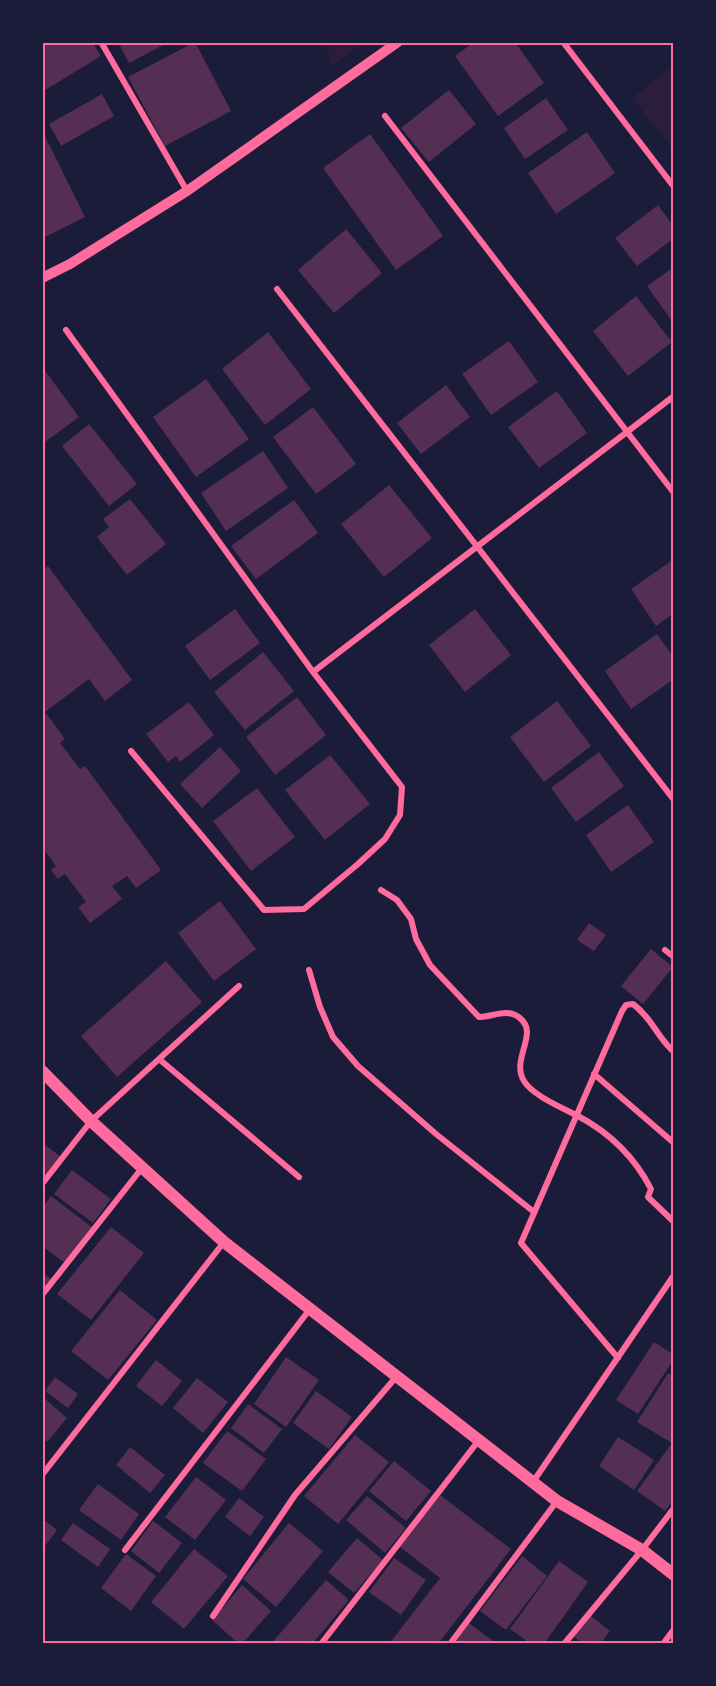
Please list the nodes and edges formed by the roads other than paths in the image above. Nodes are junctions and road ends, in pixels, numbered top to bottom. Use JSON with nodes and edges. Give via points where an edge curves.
{"nodes":[{"id":1,"x":101,"y":42,"type":"edge"},
{"id":2,"x":398,"y":42,"type":"edge"},
{"id":3,"x":563,"y":42,"type":"edge"},
{"id":4,"x":385,"y":116,"type":"dead end"},
{"id":5,"x":674,"y":187,"type":"edge"},
{"id":6,"x":187,"y":191,"type":"junction"},
{"id":7,"x":42,"y":278,"type":"edge"},
{"id":8,"x":277,"y":290,"type":"dead end"},
{"id":9,"x":66,"y":330,"type":"dead end"},
{"id":10,"x":674,"y":396,"type":"edge"},
{"id":11,"x":627,"y":432,"type":"junction"},
{"id":12,"x":674,"y":493,"type":"edge"},
{"id":13,"x":476,"y":547,"type":"junction"},
{"id":14,"x":313,"y":672,"type":"junction"},
{"id":15,"x":132,"y":751,"type":"dead end"},
{"id":16,"x":674,"y":800,"type":"edge"},
{"id":17,"x":381,"y":890,"type":"dead end"},
{"id":18,"x":665,"y":951,"type":"dead end"},
{"id":19,"x":674,"y":957,"type":"edge"},
{"id":20,"x":309,"y":970,"type":"dead end"},
{"id":21,"x":239,"y":986,"type":"dead end"},
{"id":22,"x":674,"y":1052,"type":"edge"},
{"id":23,"x":159,"y":1059,"type":"junction"},
{"id":24,"x":42,"y":1071,"type":"edge"},
{"id":25,"x":594,"y":1074,"type":"junction"},
{"id":26,"x":576,"y":1115,"type":"junction"},
{"id":27,"x":91,"y":1120,"type":"junction"},
{"id":28,"x":674,"y":1143,"type":"edge"},
{"id":29,"x":142,"y":1168,"type":"junction"},
{"id":30,"x":299,"y":1177,"type":"dead end"},
{"id":31,"x":42,"y":1184,"type":"edge"},
{"id":32,"x":534,"y":1212,"type":"junction"},
{"id":33,"x":674,"y":1222,"type":"edge"},
{"id":34,"x":224,"y":1242,"type":"junction"},
{"id":35,"x":674,"y":1275,"type":"edge"},
{"id":36,"x":42,"y":1295,"type":"edge"},
{"id":37,"x":310,"y":1309,"type":"junction"},
{"id":38,"x":618,"y":1358,"type":"junction"},
{"id":39,"x":397,"y":1376,"type":"junction"},
{"id":40,"x":479,"y":1440,"type":"junction"},
{"id":41,"x":42,"y":1475,"type":"edge"},
{"id":42,"x":533,"y":1482,"type":"junction"},
{"id":43,"x":557,"y":1501,"type":"junction"},
{"id":44,"x":674,"y":1508,"type":"edge"},
{"id":45,"x":125,"y":1550,"type":"dead end"},
{"id":46,"x":642,"y":1550,"type":"junction"},
{"id":47,"x":674,"y":1575,"type":"edge"},
{"id":48,"x":213,"y":1616,"type":"dead end"},
{"id":49,"x":674,"y":1629,"type":"edge"},
{"id":50,"x":321,"y":1644,"type":"edge"},
{"id":51,"x":450,"y":1644,"type":"edge"},
{"id":52,"x":564,"y":1644,"type":"edge"},
{"id":53,"x":663,"y":1644,"type":"edge"}],
"edges":[{"from":1,"to":6,"type":"street"},
{"from":2,"to":6,"type":"street"},
{"from":3,"to":5,"type":"street"},
{"from":4,"to":11,"type":"street"},
{"from":6,"to":7,"type":"street"},
{"from":8,"to":13,"type":"street"},
{"from":9,"to":14,"type":"street"},
{"from":10,"to":11,"type":"street"},
{"from":11,"to":12,"type":"street"},
{"from":11,"to":13,"type":"street"},
{"from":13,"to":14,"type":"street"},
{"from":13,"to":16,"type":"street"},
{"from":14,"to":15,"type":"street","via":[[402,787],[400,814],[385,839],[304,909],[264,910]]},
{"from":17,"to":26,"type":"street","via":[[397,900],[411,919],[416,939],[430,965],[479,1017],[516,1014],[525,1024],[527,1034],[520,1064],[523,1080],[540,1095]]},
{"from":18,"to":19,"type":"street"},
{"from":20,"to":32,"type":"street","via":[[333,1036],[358,1066]]},
{"from":21,"to":23,"type":"street"},
{"from":22,"to":25,"type":"street","via":[[645,1013],[633,1004],[626,1005]]},
{"from":23,"to":27,"type":"street"},
{"from":23,"to":30,"type":"street"},
{"from":24,"to":27,"type":"main road"},
{"from":25,"to":26,"type":"street"},
{"from":25,"to":28,"type":"street"},
{"from":26,"to":32,"type":"street"},
{"from":26,"to":33,"type":"street","via":[[621,1145],[651,1189],[648,1197]]},
{"from":27,"to":29,"type":"main road"},
{"from":27,"to":31,"type":"street"},
{"from":29,"to":34,"type":"main road"},
{"from":29,"to":36,"type":"street"},
{"from":32,"to":38,"type":"street","via":[[521,1244]]},
{"from":34,"to":37,"type":"main road"},
{"from":34,"to":41,"type":"street"},
{"from":35,"to":38,"type":"street"},
{"from":37,"to":39,"type":"main road"},
{"from":37,"to":45,"type":"street"},
{"from":38,"to":42,"type":"street"},
{"from":39,"to":40,"type":"main road"},
{"from":39,"to":48,"type":"street","via":[[295,1495]]},
{"from":40,"to":42,"type":"main road"},
{"from":40,"to":50,"type":"street"},
{"from":42,"to":43,"type":"main road"},
{"from":43,"to":46,"type":"main road"},
{"from":43,"to":51,"type":"street"},
{"from":44,"to":46,"type":"street"},
{"from":46,"to":47,"type":"main road"},
{"from":46,"to":52,"type":"street"},
{"from":49,"to":53,"type":"street"}]}
